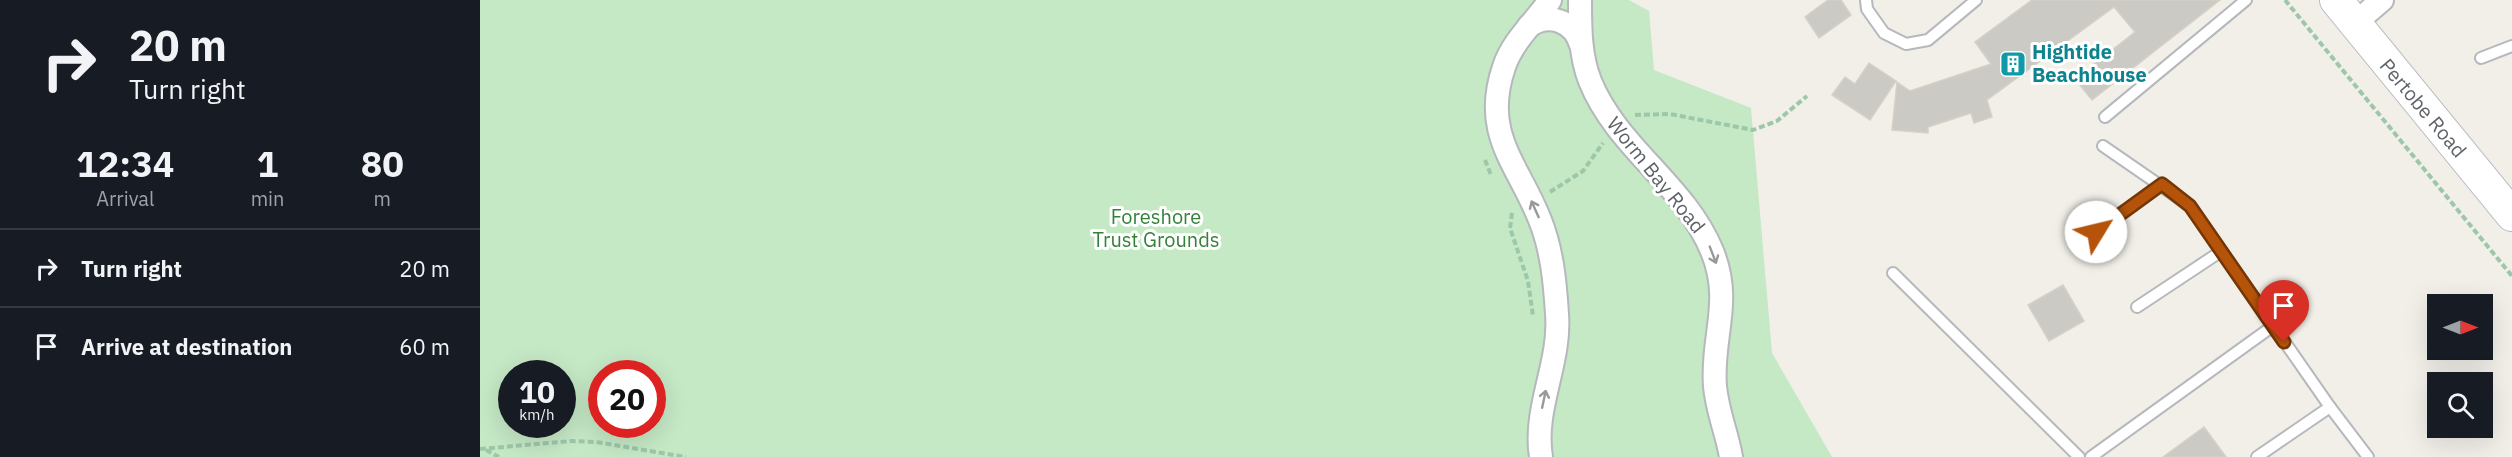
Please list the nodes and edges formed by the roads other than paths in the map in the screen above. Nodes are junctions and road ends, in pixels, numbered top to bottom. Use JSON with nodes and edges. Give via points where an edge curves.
{"nodes":[{"id":1,"x":1550,"y":0,"type":"edge"},
{"id":2,"x":1580,"y":0,"type":"edge"},
{"id":3,"x":1866,"y":0,"type":"edge"},
{"id":4,"x":1976,"y":0,"type":"edge"},
{"id":5,"x":2246,"y":0,"type":"edge"},
{"id":6,"x":2382,"y":0,"type":"edge"},
{"id":7,"x":2345,"y":12,"type":"edge"},
{"id":8,"x":1529,"y":26,"type":"junction"},
{"id":9,"x":1582,"y":49,"type":"junction"},
{"id":10,"x":2510,"y":51,"type":"edge"},
{"id":11,"x":2481,"y":58,"type":"dead end"},
{"id":12,"x":2105,"y":117,"type":"dead end"},
{"id":13,"x":2103,"y":146,"type":"dead end"},
{"id":14,"x":2162,"y":184,"type":"junction"},
{"id":15,"x":2512,"y":215,"type":"edge"},
{"id":16,"x":2096,"y":232,"type":"dead end"},
{"id":17,"x":2220,"y":252,"type":"junction"},
{"id":18,"x":1893,"y":273,"type":"dead end"},
{"id":19,"x":2137,"y":308,"type":"dead end"},
{"id":20,"x":2273,"y":326,"type":"junction"},
{"id":21,"x":2330,"y":407,"type":"junction"},
{"id":22,"x":1541,"y":457,"type":"edge"},
{"id":23,"x":1731,"y":457,"type":"edge"},
{"id":24,"x":2079,"y":457,"type":"edge"},
{"id":25,"x":2091,"y":457,"type":"edge"},
{"id":26,"x":2258,"y":457,"type":"edge"},
{"id":27,"x":2368,"y":457,"type":"edge"}],
"edges":[{"from":1,"to":8,"type":"street"},
{"from":2,"to":9,"type":"street","name":"Worm Bay Road"},
{"from":3,"to":4,"type":"lane","via":[[1867,9],[1884,33],[1906,44],[1928,40]]},
{"from":5,"to":12,"type":"lane"},
{"from":6,"to":7,"type":"street"},
{"from":7,"to":15,"type":"street","name":"Pertobe Road"},
{"from":8,"to":9,"type":"street","via":[[1545,20],[1565,23],[1576,33]]},
{"from":22,"to":8,"type":"street","one_way":true,"via":[[1539,420],[1555,354],[1557,327],[1554,276],[1540,221],[1502,144],[1497,111],[1504,66]]},
{"from":9,"to":23,"type":"street","name":"Worm Bay Road","one_way":true,"via":[[1589,80],[1605,112],[1688,209],[1712,251],[1723,302],[1714,384]]},
{"from":10,"to":11,"type":"lane"},
{"from":13,"to":14,"type":"lane"},
{"from":14,"to":16,"type":"lane"},
{"from":14,"to":17,"type":"lane","via":[[2190,206]]},
{"from":17,"to":19,"type":"lane"},
{"from":17,"to":20,"type":"lane"},
{"from":18,"to":24,"type":"lane"},
{"from":20,"to":21,"type":"lane"},
{"from":20,"to":25,"type":"lane"},
{"from":21,"to":26,"type":"lane"},
{"from":21,"to":27,"type":"lane"}]}
